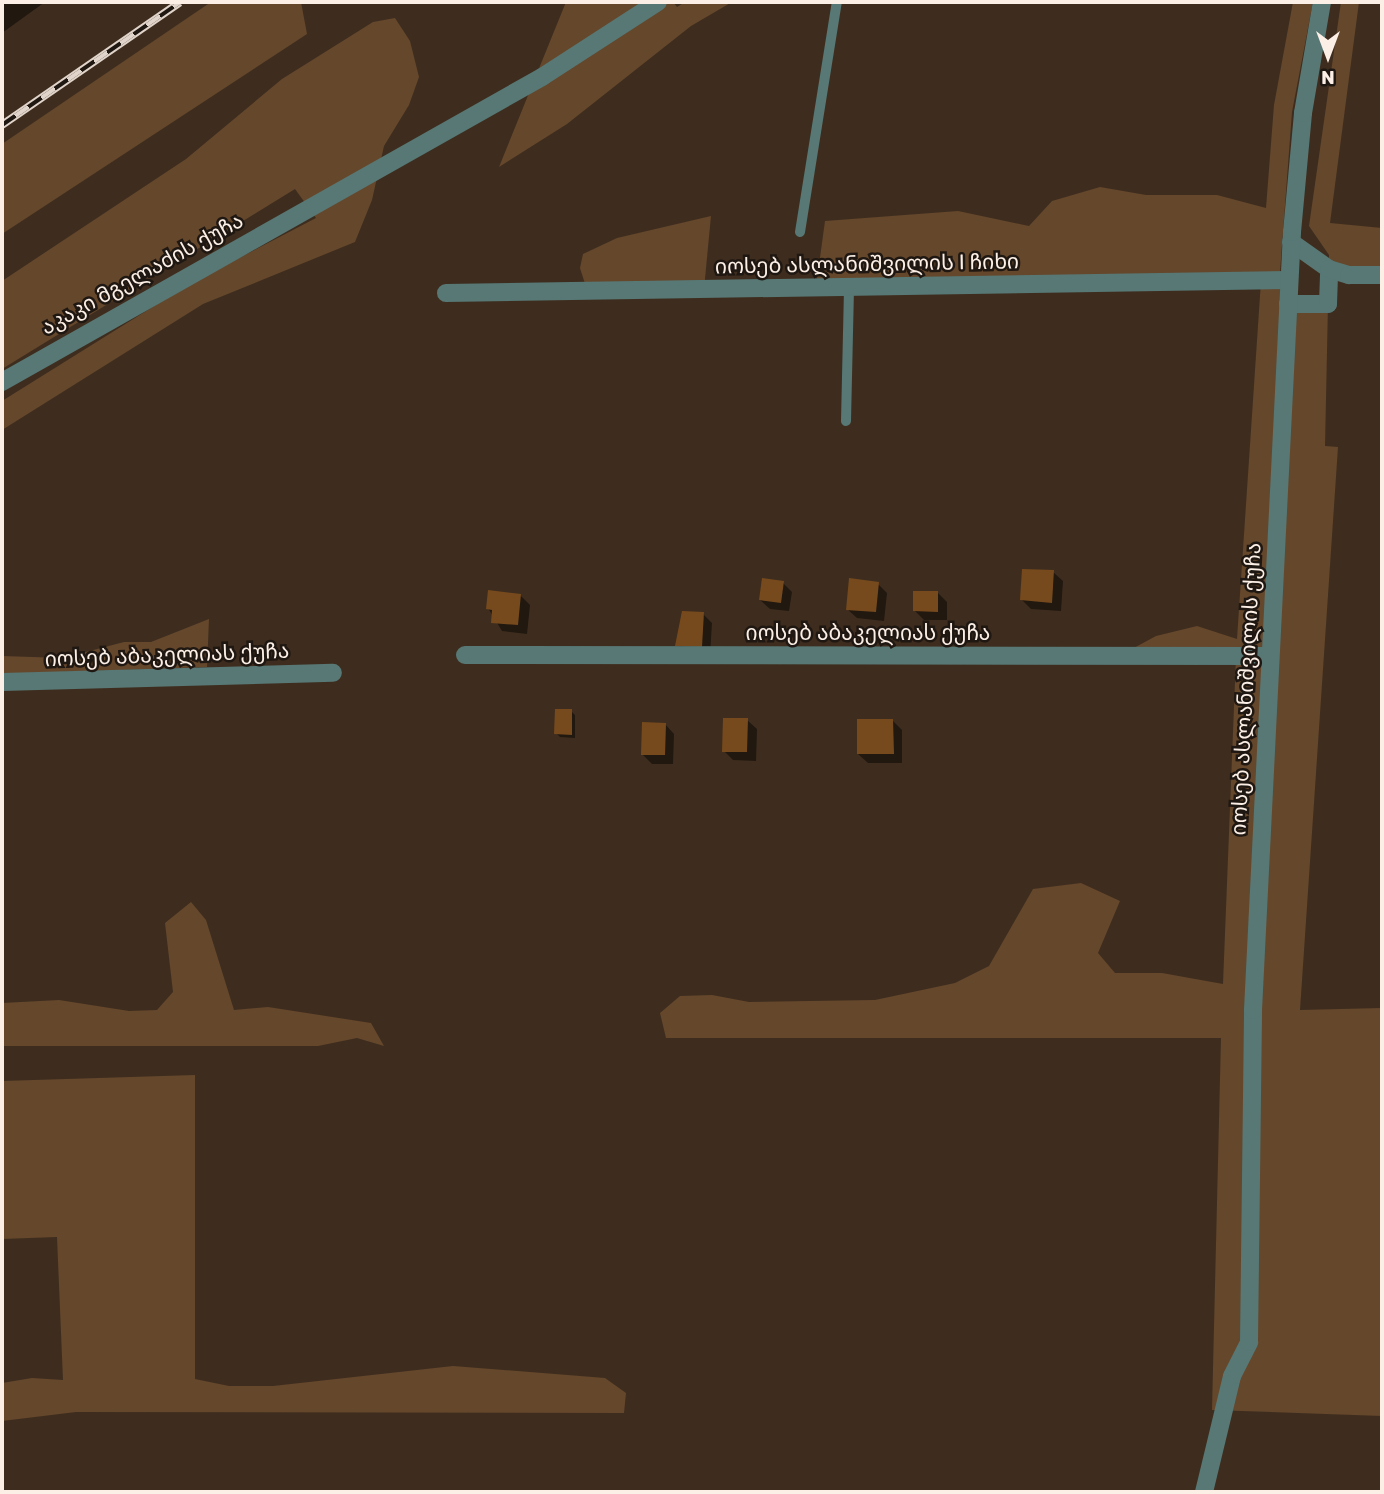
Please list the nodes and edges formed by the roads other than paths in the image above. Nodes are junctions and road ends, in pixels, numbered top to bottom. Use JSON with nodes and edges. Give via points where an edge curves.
{"nodes":[{"id":1,"x":658,"y":2,"type":"edge"},
{"id":2,"x":837,"y":2,"type":"edge"},
{"id":3,"x":1322,"y":2,"type":"edge"},
{"id":4,"x":800,"y":233,"type":"dead end"},
{"id":5,"x":1291,"y":242,"type":"junction"},
{"id":6,"x":1329,"y":269,"type":"junction"},
{"id":7,"x":1382,"y":275,"type":"edge"},
{"id":8,"x":1289,"y":280,"type":"junction"},
{"id":9,"x":849,"y":287,"type":"junction"},
{"id":10,"x":446,"y":293,"type":"dead end"},
{"id":11,"x":1288,"y":304,"type":"junction"},
{"id":12,"x":2,"y":382,"type":"edge"},
{"id":13,"x":846,"y":421,"type":"dead end"},
{"id":14,"x":466,"y":655,"type":"dead end"},
{"id":15,"x":1270,"y":656,"type":"junction"},
{"id":16,"x":333,"y":673,"type":"dead end"},
{"id":17,"x":2,"y":682,"type":"edge"},
{"id":18,"x":1204,"y":1492,"type":"edge"}],
"edges":[{"from":1,"to":12,"type":"street","name":"აკაკი მგელაძის ქუჩა","via":[[542,77]]},
{"from":2,"to":4,"type":"lane"},
{"from":3,"to":5,"type":"street","name":"იოსებ ასლანიშვილის ქუჩა","via":[[1303,113]]},
{"from":5,"to":6,"type":"street"},
{"from":5,"to":8,"type":"street","name":"იოსებ ასლანიშვილის ქუჩა"},
{"from":6,"to":7,"type":"street","via":[[1349,275]]},
{"from":6,"to":11,"type":"street","via":[[1328,304]]},
{"from":8,"to":9,"type":"street","name":"იოსებ ასლანიშვილის I ჩიხი"},
{"from":8,"to":11,"type":"street","name":"იოსებ ასლანიშვილის ქუჩა"},
{"from":9,"to":10,"type":"street","name":"იოსებ ასლანიშვილის I ჩიხი"},
{"from":9,"to":13,"type":"lane"},
{"from":11,"to":15,"type":"street","name":"იოსებ ასლანიშვილის ქუჩა"},
{"from":14,"to":15,"type":"street","name":"იოსებ აბაკელიას ქუჩა"},
{"from":15,"to":18,"type":"street","name":"იოსებ ასლანიშვილის ქუჩა","via":[[1253,1010],[1250,1342],[1232,1376]]},
{"from":16,"to":17,"type":"street","name":"იოსებ აბაკელიას ქუჩა"}]}
